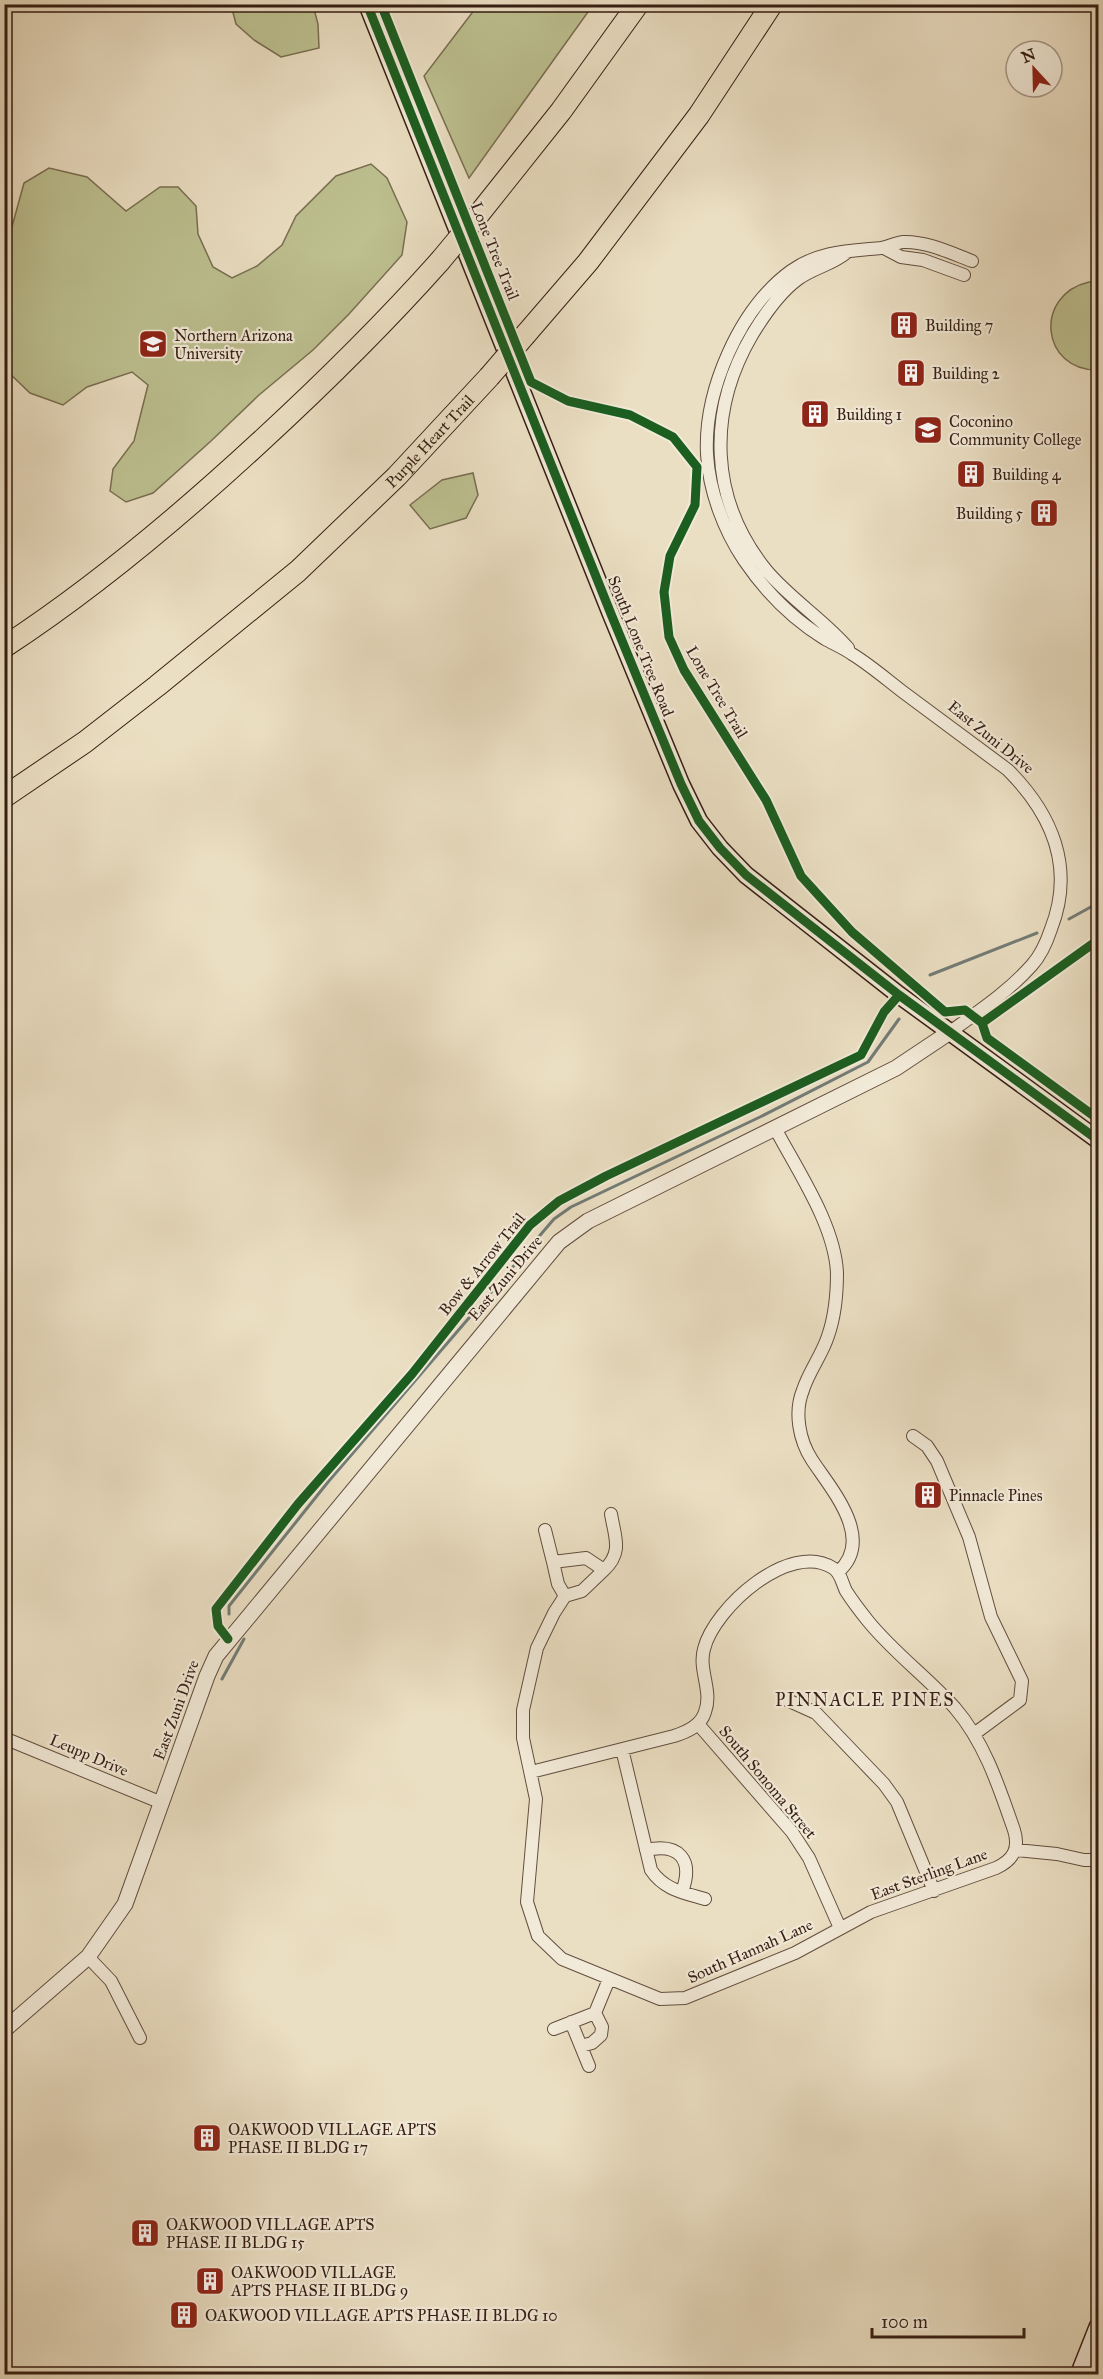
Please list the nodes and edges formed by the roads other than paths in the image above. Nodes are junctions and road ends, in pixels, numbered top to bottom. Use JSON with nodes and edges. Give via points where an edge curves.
{"nodes":[{"id":1,"x":367,"y":4,"type":"edge"},
{"id":2,"x":638,"y":4,"type":"edge"},
{"id":3,"x":772,"y":4,"type":"edge"},
{"id":4,"x":884,"y":248,"type":"junction"},
{"id":5,"x":972,"y":261,"type":"dead end"},
{"id":6,"x":964,"y":275,"type":"dead end"},
{"id":7,"x":4,"y":647,"type":"edge"},
{"id":8,"x":4,"y":797,"type":"edge"},
{"id":9,"x":950,"y":1032,"type":"junction"},
{"id":10,"x":775,"y":1128,"type":"junction"},
{"id":11,"x":1098,"y":1140,"type":"edge"},
{"id":12,"x":912,"y":1436,"type":"dead end"},
{"id":13,"x":611,"y":1514,"type":"dead end"},
{"id":14,"x":545,"y":1530,"type":"dead end"},
{"id":15,"x":553,"y":1562,"type":"junction"},
{"id":16,"x":604,"y":1570,"type":"junction"},
{"id":17,"x":838,"y":1572,"type":"junction"},
{"id":18,"x":565,"y":1596,"type":"junction"},
{"id":19,"x":785,"y":1699,"type":"dead end"},
{"id":20,"x":698,"y":1724,"type":"junction"},
{"id":21,"x":974,"y":1734,"type":"junction"},
{"id":22,"x":4,"y":1738,"type":"edge"},
{"id":23,"x":622,"y":1749,"type":"junction"},
{"id":24,"x":531,"y":1772,"type":"junction"},
{"id":25,"x":162,"y":1803,"type":"junction"},
{"id":26,"x":646,"y":1850,"type":"junction"},
{"id":27,"x":1016,"y":1850,"type":"junction"},
{"id":28,"x":1098,"y":1860,"type":"edge"},
{"id":29,"x":934,"y":1891,"type":"junction"},
{"id":30,"x":682,"y":1892,"type":"junction"},
{"id":31,"x":705,"y":1899,"type":"dead end"},
{"id":32,"x":840,"y":1928,"type":"junction"},
{"id":33,"x":88,"y":1957,"type":"junction"},
{"id":34,"x":609,"y":1978,"type":"junction"},
{"id":35,"x":595,"y":2013,"type":"junction"},
{"id":36,"x":571,"y":2022,"type":"junction"},
{"id":37,"x":554,"y":2029,"type":"dead end"},
{"id":38,"x":4,"y":2030,"type":"edge"},
{"id":39,"x":140,"y":2038,"type":"dead end"},
{"id":40,"x":581,"y":2046,"type":"junction"},
{"id":41,"x":589,"y":2066,"type":"dead end"},
{"id":42,"x":1098,"y":2326,"type":"edge"},
{"id":43,"x":1098,"y":2366,"type":"edge"},
{"id":44,"x":1079,"y":2374,"type":"edge"},
{"id":45,"x":1095,"y":2374,"type":"edge"}],
"edges":[{"from":1,"to":9,"type":"main road","name":"South Lone Tree Road","via":[[611,614],[699,821],[746,875]]},
{"from":2,"to":7,"type":"highway","bridge":true,"via":[[561,111],[479,214],[339,369],[124,560]]},
{"from":3,"to":8,"type":"highway","name":"Purple Heart Trail","bridge":true,"via":[[699,115],[588,262],[397,476],[298,572],[121,714]]},
{"from":4,"to":5,"type":"street","name":"East Zuni Drive","via":[[902,242],[924,245]]},
{"from":4,"to":6,"type":"street","name":"East Zuni Drive","via":[[901,257],[923,260]]},
{"from":4,"to":9,"type":"street","name":"East Zuni Drive","via":[[832,252],[792,270],[758,302],[733,342],[714,397],[707,453],[718,506],[744,559],[777,600],[1008,770],[1029,791],[1052,831],[1061,882],[1058,913],[1047,941],[1034,963],[1007,991]]},
{"from":9,"to":10,"type":"street","name":"East Zuni Drive","via":[[896,1068]]},
{"from":9,"to":11,"type":"main road","name":"South Lone Tree Road"},
{"from":10,"to":17,"type":"street","via":[[824,1222],[835,1255],[834,1315],[820,1356],[802,1391],[799,1421],[810,1457],[849,1520],[850,1556]]},
{"from":10,"to":25,"type":"street","name":"East Zuni Drive","via":[[588,1221],[559,1242],[216,1656]]},
{"from":12,"to":21,"type":"street","via":[[927,1446],[937,1461],[974,1551],[991,1617],[1022,1681],[1020,1700]]},
{"from":13,"to":16,"type":"street","via":[[617,1552]]},
{"from":14,"to":15,"type":"street"},
{"from":15,"to":16,"type":"street","via":[[586,1558]]},
{"from":15,"to":18,"type":"street"},
{"from":16,"to":18,"type":"street","via":[[582,1591]]},
{"from":17,"to":20,"type":"street","via":[[825,1564],[796,1564],[757,1581],[733,1601],[704,1646],[708,1703]]},
{"from":17,"to":21,"type":"street","via":[[846,1591],[879,1635],[956,1709]]},
{"from":18,"to":24,"type":"street","name":"South Hannah Lane","via":[[537,1648],[523,1710],[523,1738]]},
{"from":19,"to":29,"type":"street","via":[[816,1713],[884,1784],[897,1802]]},
{"from":20,"to":23,"type":"street","via":[[674,1736]]},
{"from":20,"to":32,"type":"street","name":"South Sonoma Street","via":[[792,1832],[809,1858]]},
{"from":21,"to":27,"type":"street","via":[[1011,1819],[1018,1840]]},
{"from":22,"to":25,"type":"street","name":"Leupp Drive"},
{"from":23,"to":24,"type":"street"},
{"from":23,"to":26,"type":"street"},
{"from":24,"to":34,"type":"street","name":"South Hannah Lane","via":[[536,1814],[527,1902],[534,1928],[562,1959]]},
{"from":25,"to":33,"type":"street","name":"East Zuni Drive","via":[[124,1905]]},
{"from":26,"to":30,"type":"street","via":[[656,1878]]},
{"from":26,"to":30,"type":"street","via":[[668,1848],[681,1856],[687,1871]]},
{"from":27,"to":28,"type":"street"},
{"from":27,"to":29,"type":"street","name":"East Sterling Lane","via":[[1004,1864]]},
{"from":29,"to":32,"type":"street","name":"East Sterling Lane","via":[[872,1912]]},
{"from":30,"to":31,"type":"street"},
{"from":32,"to":34,"type":"street","name":"South Hannah Lane","via":[[795,1953],[685,1998],[660,1999]]},
{"from":33,"to":38,"type":"street","name":"East Zuni Drive"},
{"from":33,"to":39,"type":"street","via":[[111,1981]]},
{"from":34,"to":35,"type":"street"},
{"from":35,"to":36,"type":"street"},
{"from":35,"to":40,"type":"street","via":[[602,2027],[601,2036]]},
{"from":36,"to":37,"type":"street"},
{"from":36,"to":40,"type":"street"},
{"from":40,"to":41,"type":"street"},
{"from":42,"to":44,"type":"main road"},
{"from":43,"to":45,"type":"main road"}]}
